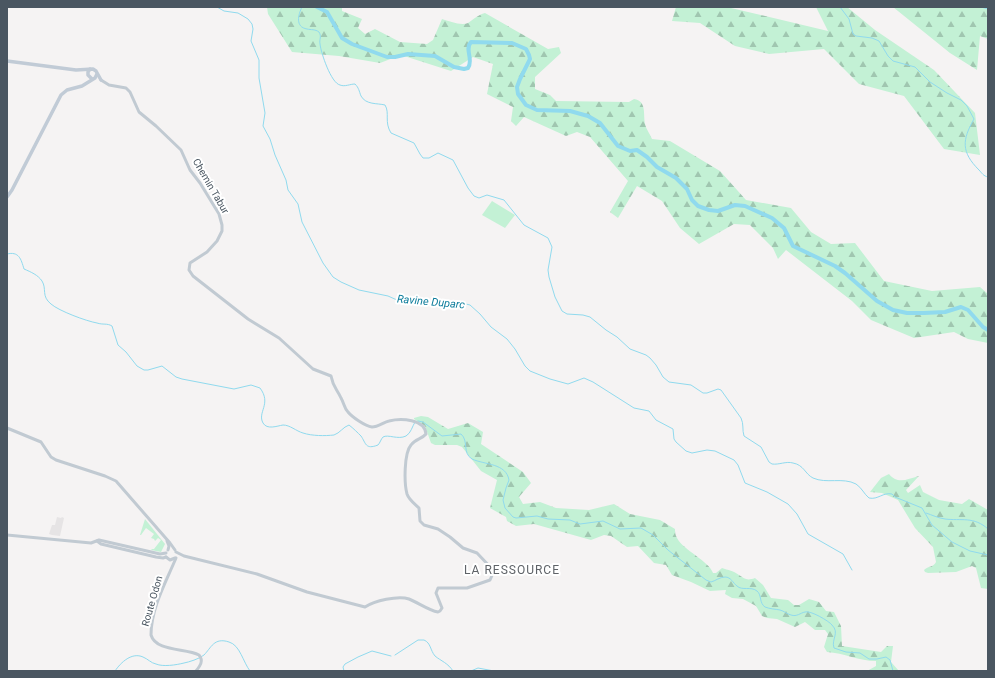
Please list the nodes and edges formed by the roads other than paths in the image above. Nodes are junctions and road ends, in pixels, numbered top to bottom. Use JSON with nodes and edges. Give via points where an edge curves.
{"nodes":[{"id":1,"x":7,"y":61,"type":"edge"},
{"id":2,"x":90,"y":69,"type":"junction"},
{"id":3,"x":76,"y":70,"type":"junction"},
{"id":4,"x":97,"y":74,"type":"junction"},
{"id":5,"x":88,"y":75,"type":"junction"},
{"id":6,"x":94,"y":78,"type":"junction"},
{"id":7,"x":101,"y":80,"type":"junction"},
{"id":8,"x":85,"y":84,"type":"junction"},
{"id":9,"x":7,"y":197,"type":"edge"},
{"id":10,"x":7,"y":428,"type":"edge"},
{"id":11,"x":7,"y":535,"type":"edge"},
{"id":12,"x":166,"y":540,"type":"junction"},
{"id":13,"x":175,"y":551,"type":"junction"},
{"id":14,"x":167,"y":555,"type":"junction"},
{"id":15,"x":184,"y":556,"type":"junction"},
{"id":16,"x":176,"y":557,"type":"junction"},
{"id":17,"x":169,"y":571,"type":"junction"},
{"id":18,"x":196,"y":671,"type":"edge"}],
"edges":[{"from":1,"to":3,"type":"main road"},
{"from":2,"to":3,"type":"main road"},
{"from":2,"to":4,"type":"main road","via":[[95,70]]},
{"from":2,"to":5,"type":"main road"},
{"from":3,"to":5,"type":"main road"},
{"from":4,"to":6,"type":"main road"},
{"from":4,"to":7,"type":"main road"},
{"from":5,"to":6,"type":"main road","name":"Chemin Tabur"},
{"from":5,"to":8,"type":"main road"},
{"from":6,"to":7,"type":"main road","name":"Chemin Tabur"},
{"from":6,"to":8,"type":"main road"},
{"from":7,"to":15,"type":"street","name":"Chemin Tabur","via":[[113,87],[129,90],[139,112],[181,150],[190,170],[219,214],[222,225],[220,236],[207,252],[190,263],[190,273],[243,315],[280,338],[313,369],[331,376],[346,411],[366,425],[376,426],[394,420],[420,423],[425,428],[425,435],[414,441],[406,454],[407,494],[420,508],[421,522],[438,529],[463,548],[479,554],[493,570],[490,580],[467,588],[438,588],[436,594],[442,608],[438,612],[405,598],[383,600],[365,607],[308,592],[257,574]]},
{"from":8,"to":9,"type":"main road","via":[[61,95]]},
{"from":10,"to":12,"type":"street","via":[[41,442],[54,460],[112,478]]},
{"from":11,"to":14,"type":"street","via":[[91,543],[102,541]]},
{"from":12,"to":13,"type":"street"},
{"from":12,"to":14,"type":"street","name":"Route Odon","via":[[169,544]]},
{"from":13,"to":14,"type":"street","via":[[172,549]]},
{"from":13,"to":15,"type":"street"},
{"from":13,"to":16,"type":"street"},
{"from":14,"to":16,"type":"street","via":[[173,560]]},
{"from":14,"to":17,"type":"street","name":"Route Odon"},
{"from":15,"to":16,"type":"street"},
{"from":16,"to":17,"type":"street","name":"Route Odon"},
{"from":17,"to":18,"type":"street","name":"Route Odon","via":[[156,611],[151,637],[166,647],[201,656],[202,662]]}]}
